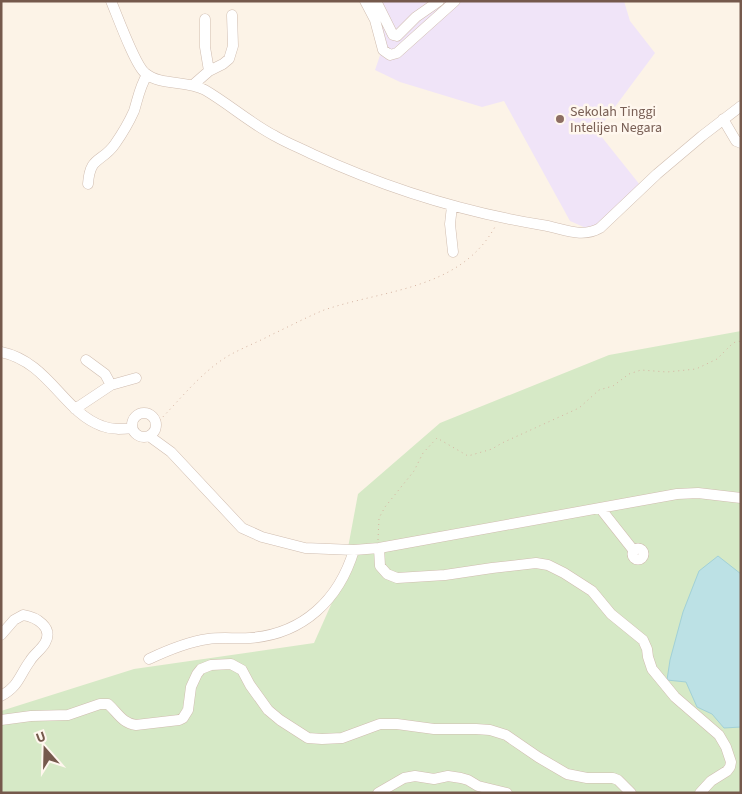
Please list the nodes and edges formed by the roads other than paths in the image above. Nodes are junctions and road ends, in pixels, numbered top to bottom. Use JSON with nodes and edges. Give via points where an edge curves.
{"nodes":[{"id":1,"x":111,"y":1,"type":"edge"},
{"id":2,"x":365,"y":1,"type":"edge"},
{"id":3,"x":376,"y":1,"type":"edge"},
{"id":4,"x":439,"y":1,"type":"edge"},
{"id":5,"x":455,"y":1,"type":"edge"},
{"id":6,"x":232,"y":14,"type":"dead end"},
{"id":7,"x":205,"y":19,"type":"dead end"},
{"id":8,"x":208,"y":70,"type":"junction"},
{"id":9,"x":147,"y":75,"type":"junction"},
{"id":10,"x":193,"y":85,"type":"junction"},
{"id":11,"x":741,"y":106,"type":"edge"},
{"id":12,"x":722,"y":119,"type":"junction"},
{"id":13,"x":741,"y":142,"type":"edge"},
{"id":14,"x":88,"y":184,"type":"dead end"},
{"id":15,"x":452,"y":206,"type":"junction"},
{"id":16,"x":453,"y":252,"type":"dead end"},
{"id":17,"x":1,"y":352,"type":"edge"},
{"id":18,"x":86,"y":360,"type":"dead end"},
{"id":19,"x":136,"y":378,"type":"dead end"},
{"id":20,"x":111,"y":385,"type":"junction"},
{"id":21,"x":75,"y":409,"type":"junction"},
{"id":22,"x":132,"y":428,"type":"junction"},
{"id":23,"x":149,"y":436,"type":"junction"},
{"id":24,"x":741,"y":498,"type":"edge"},
{"id":25,"x":600,"y":508,"type":"junction"},
{"id":26,"x":378,"y":548,"type":"junction"},
{"id":27,"x":354,"y":550,"type":"junction"},
{"id":28,"x":634,"y":551,"type":"dead end"},
{"id":29,"x":1,"y":635,"type":"edge"},
{"id":30,"x":149,"y":659,"type":"dead end"},
{"id":31,"x":1,"y":696,"type":"edge"},
{"id":32,"x":1,"y":720,"type":"edge"},
{"id":33,"x":378,"y":793,"type":"edge"},
{"id":34,"x":507,"y":793,"type":"edge"},
{"id":35,"x":630,"y":793,"type":"edge"},
{"id":36,"x":700,"y":793,"type":"edge"}],
"edges":[{"from":1,"to":9,"type":"street","via":[[136,59]]},
{"from":2,"to":5,"type":"street","via":[[375,20],[383,50],[390,54],[397,53]]},
{"from":3,"to":4,"type":"street","via":[[393,35],[397,36]]},
{"from":6,"to":8,"type":"street","via":[[234,39],[231,56],[227,62]]},
{"from":7,"to":8,"type":"street"},
{"from":8,"to":10,"type":"street"},
{"from":9,"to":10,"type":"street"},
{"from":9,"to":14,"type":"street","via":[[131,117],[110,150],[92,165]]},
{"from":10,"to":15,"type":"street","via":[[274,136],[395,188]]},
{"from":11,"to":12,"type":"street"},
{"from":12,"to":13,"type":"street","via":[[736,141]]},
{"from":12,"to":15,"type":"street","via":[[594,232],[579,234]]},
{"from":15,"to":16,"type":"street"},
{"from":17,"to":21,"type":"street","via":[[37,370]]},
{"from":18,"to":20,"type":"street","via":[[105,374]]},
{"from":19,"to":20,"type":"street"},
{"from":20,"to":21,"type":"street"},
{"from":21,"to":22,"type":"street","via":[[104,427]]},
{"from":22,"to":23,"type":"street","via":[[140,436]]},
{"from":22,"to":23,"type":"street","via":[[133,420],[139,414],[153,416],[156,424]]},
{"from":23,"to":27,"type":"street","via":[[171,452],[242,528],[262,537],[306,548]]},
{"from":24,"to":25,"type":"street","via":[[677,494]]},
{"from":25,"to":26,"type":"street"},
{"from":25,"to":28,"type":"street"},
{"from":26,"to":27,"type":"street"},
{"from":26,"to":36,"type":"street","via":[[380,566],[397,578],[536,563],[548,565],[592,591],[611,614],[643,640],[652,669],[675,697],[719,735],[726,747],[730,767]]},
{"from":27,"to":30,"type":"street","via":[[340,584],[327,601],[312,616],[291,628],[272,635],[207,639],[184,644]]},
{"from":29,"to":31,"type":"street","via":[[23,615],[44,624],[48,635],[16,686]]},
{"from":32,"to":35,"type":"street","via":[[68,715],[104,704],[122,720],[136,726],[179,720],[186,715],[191,687],[201,669],[231,664],[242,670],[268,710],[308,738],[342,738],[380,724],[490,730],[506,735],[568,774],[613,778]]},
{"from":33,"to":34,"type":"street","via":[[404,778],[448,776]]}]}
